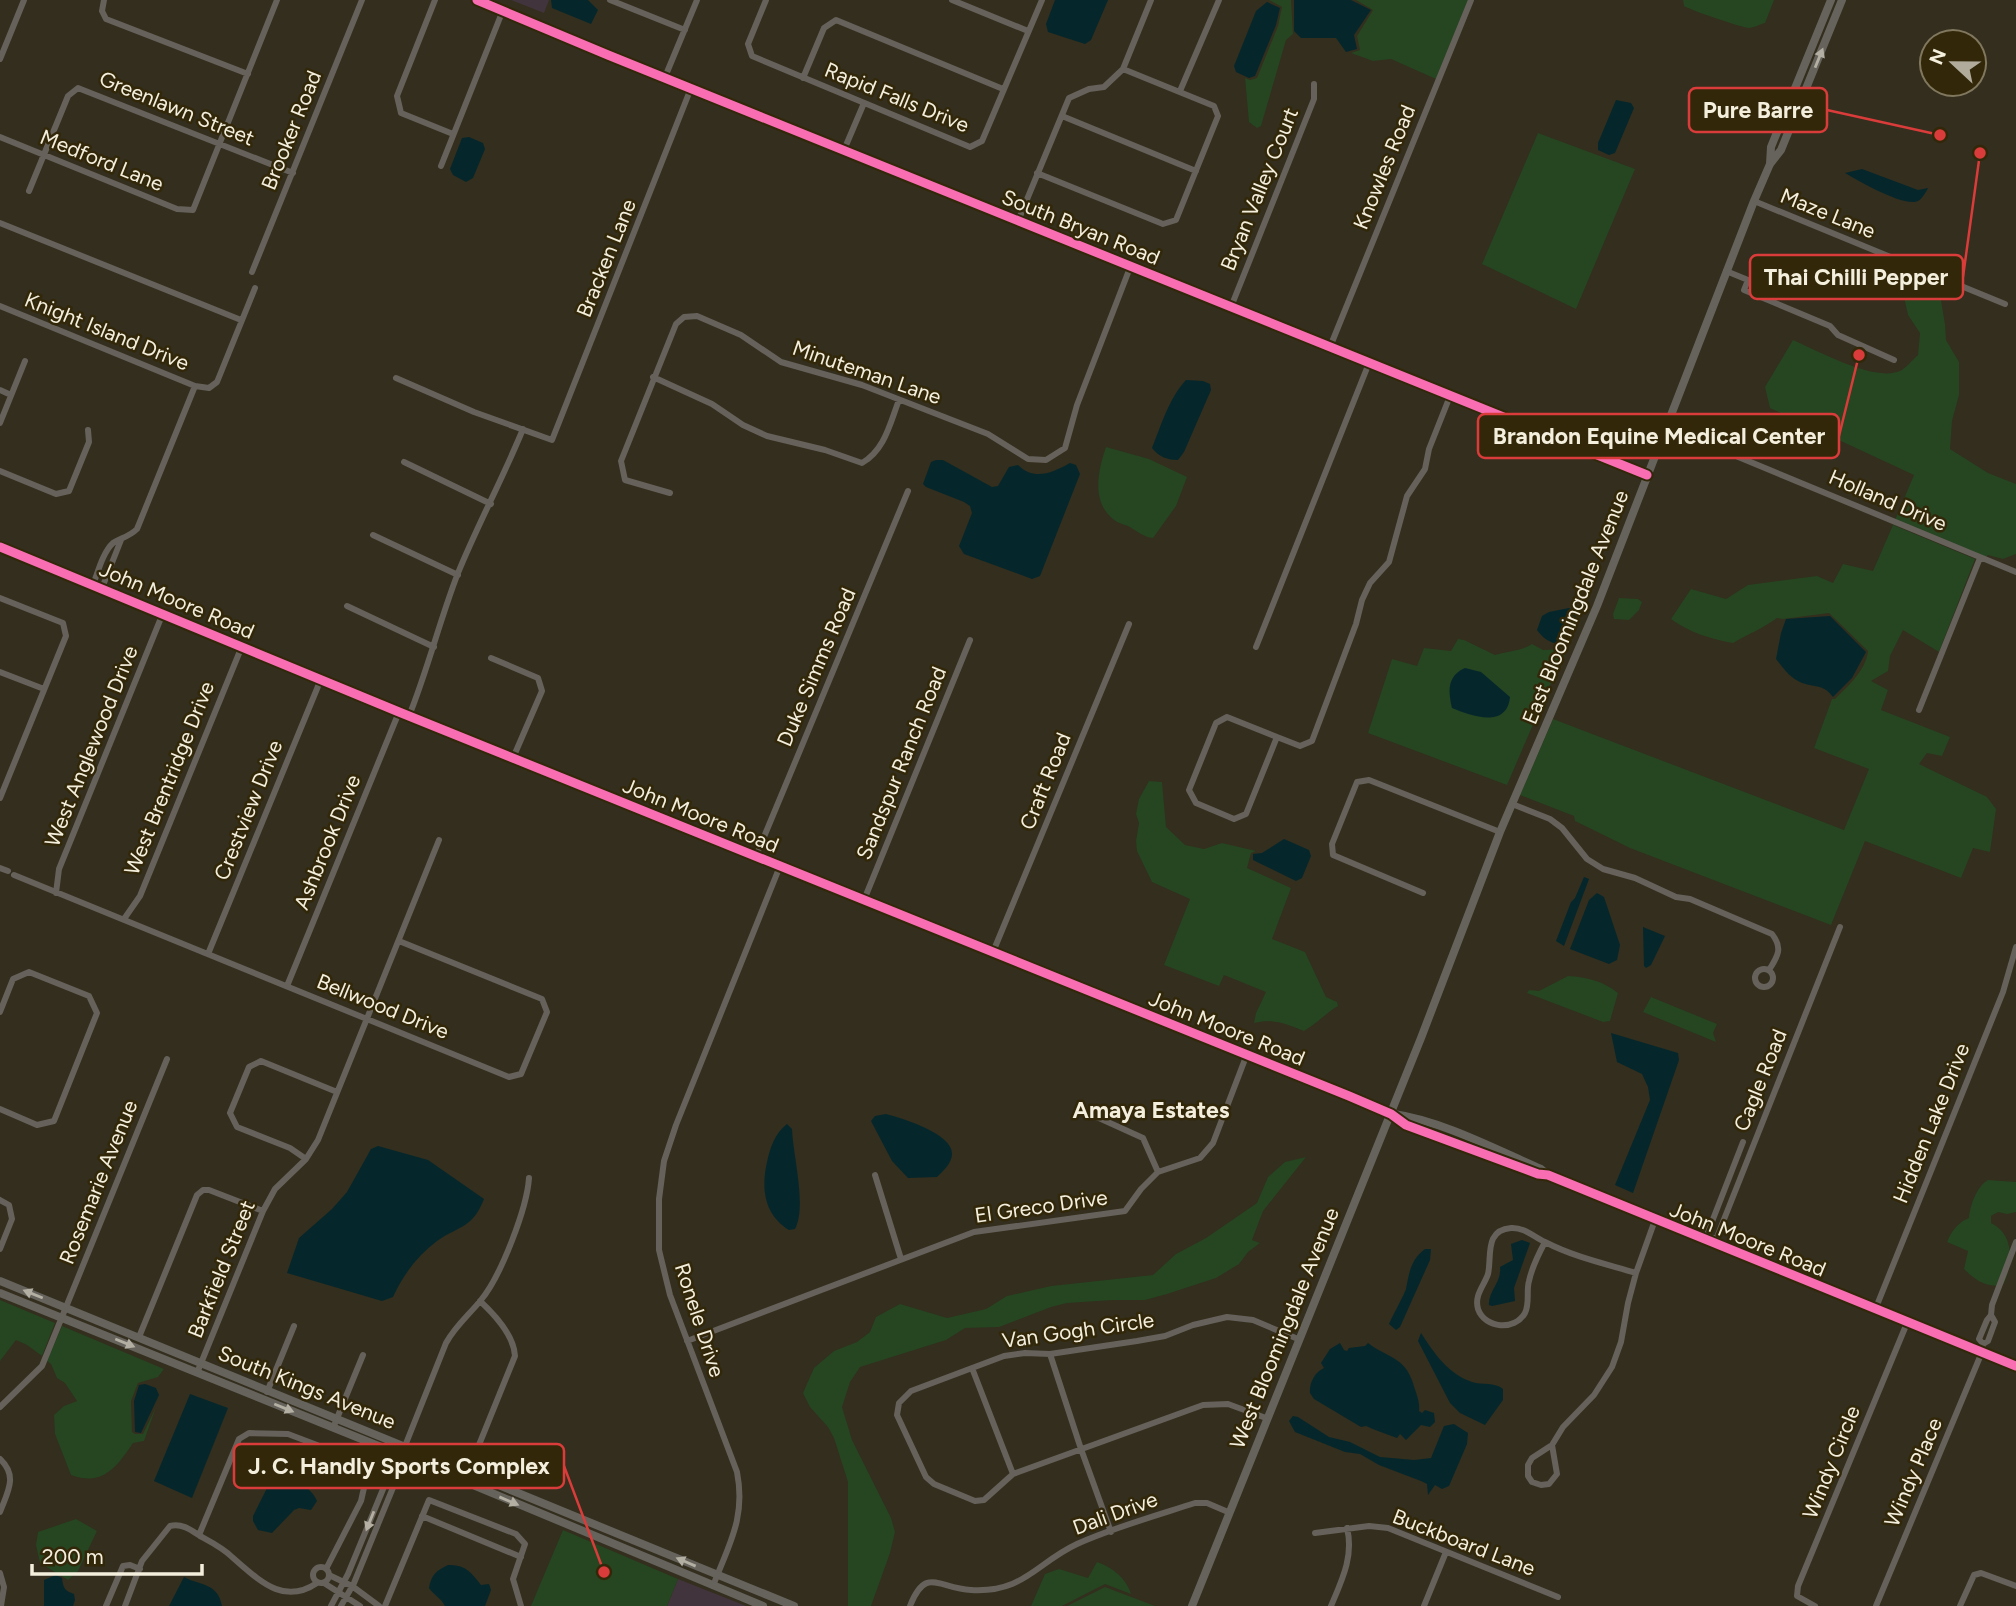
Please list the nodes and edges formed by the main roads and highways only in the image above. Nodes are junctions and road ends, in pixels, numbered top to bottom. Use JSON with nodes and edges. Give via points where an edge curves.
{"nodes":[{"id":1,"x":477,"y":0,"type":"edge"},
{"id":2,"x":1831,"y":0,"type":"edge"},
{"id":3,"x":1842,"y":0,"type":"edge"},
{"id":4,"x":1770,"y":164,"type":"junction"},
{"id":5,"x":1647,"y":475,"type":"junction"},
{"id":6,"x":0,"y":547,"type":"edge"},
{"id":7,"x":1411,"y":1064,"type":"joint"},
{"id":8,"x":1391,"y":1114,"type":"junction"},
{"id":9,"x":0,"y":1281,"type":"edge"},
{"id":10,"x":0,"y":1293,"type":"edge"},
{"id":11,"x":2016,"y":1366,"type":"edge"},
{"id":12,"x":763,"y":1606,"type":"edge"},
{"id":13,"x":794,"y":1606,"type":"edge"},
{"id":14,"x":1192,"y":1606,"type":"edge"}],
"edges":[{"from":1,"to":5,"type":"main road","name":"South Bryan Road"},
{"from":2,"to":4,"type":"main road","name":"East Bloomingdale Avenue","via":[[1772,147]]},
{"from":4,"to":3,"type":"main road","name":"East Bloomingdale Avenue","one_way":true,"via":[[1781,150]]},
{"from":4,"to":5,"type":"main road","name":"East Bloomingdale Avenue"},
{"from":5,"to":7,"type":"main road","name":"East Bloomingdale Avenue","via":[[1583,642],[1500,832]]},
{"from":6,"to":8,"type":"main road","name":"John Moore Road"},
{"from":7,"to":8,"type":"main road","name":"West Bloomingdale Avenue"},
{"from":8,"to":11,"type":"main road","name":"John Moore Road","via":[[1458,1134],[1655,1220],[1907,1323],[1982,1348]]},
{"from":8,"to":14,"type":"main road","name":"West Bloomingdale Avenue"},
{"from":13,"to":9,"type":"main road","name":"South Kings Avenue","one_way":true},
{"from":10,"to":12,"type":"main road","name":"South Kings Avenue","one_way":true}]}
